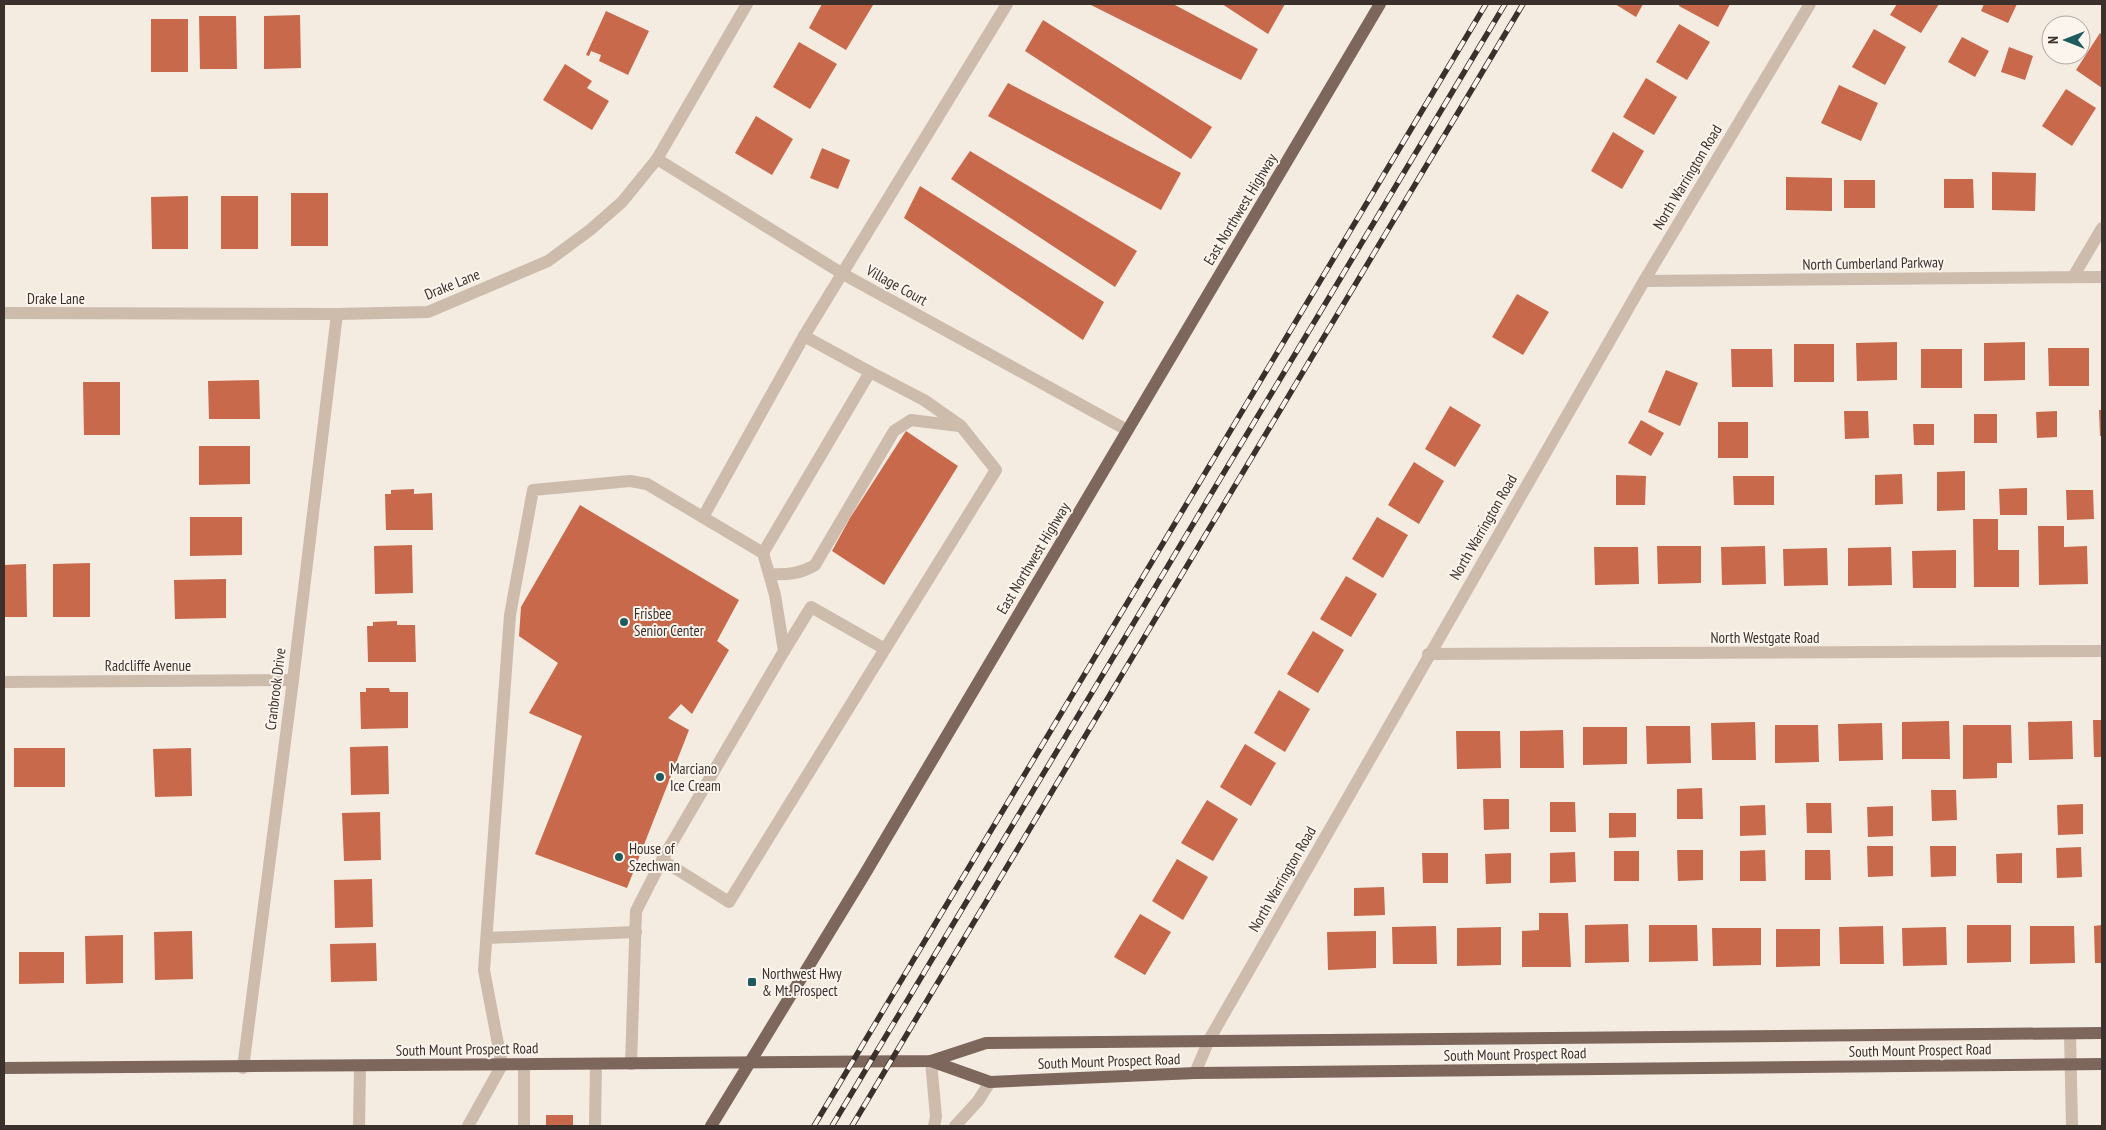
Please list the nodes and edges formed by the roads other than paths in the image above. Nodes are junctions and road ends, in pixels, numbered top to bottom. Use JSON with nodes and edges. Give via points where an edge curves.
{"nodes":[{"id":1,"x":747,"y":4,"type":"edge"},
{"id":2,"x":1007,"y":4,"type":"edge"},
{"id":3,"x":1380,"y":4,"type":"edge"},
{"id":4,"x":1810,"y":4,"type":"edge"},
{"id":5,"x":657,"y":159,"type":"junction"},
{"id":6,"x":2102,"y":228,"type":"edge"},
{"id":7,"x":843,"y":274,"type":"junction"},
{"id":8,"x":2073,"y":277,"type":"junction"},
{"id":9,"x":2102,"y":277,"type":"edge"},
{"id":10,"x":1644,"y":281,"type":"junction"},
{"id":11,"x":4,"y":313,"type":"edge"},
{"id":12,"x":336,"y":314,"type":"junction"},
{"id":13,"x":804,"y":336,"type":"junction"},
{"id":14,"x":870,"y":372,"type":"junction"},
{"id":15,"x":961,"y":426,"type":"junction"},
{"id":16,"x":1127,"y":430,"type":"junction"},
{"id":17,"x":703,"y":517,"type":"junction"},
{"id":18,"x":762,"y":553,"type":"junction"},
{"id":19,"x":769,"y":574,"type":"junction"},
{"id":20,"x":884,"y":649,"type":"junction"},
{"id":21,"x":784,"y":651,"type":"junction"},
{"id":22,"x":2102,"y":652,"type":"edge"},
{"id":23,"x":1428,"y":654,"type":"junction"},
{"id":24,"x":293,"y":680,"type":"junction"},
{"id":25,"x":4,"y":682,"type":"edge"},
{"id":26,"x":662,"y":860,"type":"junction"},
{"id":27,"x":636,"y":932,"type":"junction"},
{"id":28,"x":487,"y":938,"type":"junction"},
{"id":29,"x":2102,"y":1033,"type":"edge"},
{"id":30,"x":2070,"y":1034,"type":"junction"},
{"id":31,"x":1209,"y":1040,"type":"junction"},
{"id":32,"x":931,"y":1061,"type":"junction"},
{"id":33,"x":751,"y":1063,"type":"junction"},
{"id":34,"x":596,"y":1064,"type":"junction"},
{"id":35,"x":631,"y":1064,"type":"junction"},
{"id":36,"x":2102,"y":1064,"type":"edge"},
{"id":37,"x":502,"y":1065,"type":"junction"},
{"id":38,"x":524,"y":1065,"type":"junction"},
{"id":39,"x":2071,"y":1065,"type":"junction"},
{"id":40,"x":360,"y":1066,"type":"junction"},
{"id":41,"x":4,"y":1068,"type":"edge"},
{"id":42,"x":243,"y":1068,"type":"junction"},
{"id":43,"x":1195,"y":1074,"type":"junction"},
{"id":44,"x":990,"y":1082,"type":"junction"},
{"id":45,"x":359,"y":1126,"type":"edge"},
{"id":46,"x":468,"y":1126,"type":"edge"},
{"id":47,"x":524,"y":1126,"type":"edge"},
{"id":48,"x":595,"y":1126,"type":"edge"},
{"id":49,"x":711,"y":1126,"type":"edge"},
{"id":50,"x":934,"y":1126,"type":"edge"},
{"id":51,"x":955,"y":1126,"type":"edge"},
{"id":52,"x":2072,"y":1126,"type":"edge"}],
"edges":[{"from":1,"to":5,"type":"street","name":"Drake Lane"},
{"from":2,"to":7,"type":"street"},
{"from":3,"to":16,"type":"main road","name":"East Northwest Highway"},
{"from":4,"to":10,"type":"street","name":"North Warrington Road"},
{"from":5,"to":7,"type":"street","name":"Village Court"},
{"from":5,"to":12,"type":"street","name":"Drake Lane","via":[[622,202],[548,261],[428,312]]},
{"from":6,"to":8,"type":"street"},
{"from":7,"to":13,"type":"street"},
{"from":7,"to":16,"type":"street","name":"Village Court"},
{"from":8,"to":9,"type":"street","name":"North Cumberland Parkway"},
{"from":8,"to":10,"type":"street","name":"North Cumberland Parkway"},
{"from":10,"to":23,"type":"street","name":"North Warrington Road"},
{"from":11,"to":12,"type":"street","name":"Drake Lane"},
{"from":12,"to":24,"type":"street","name":"Cranbrook Drive"},
{"from":13,"to":14,"type":"street"},
{"from":13,"to":17,"type":"street"},
{"from":14,"to":15,"type":"street","via":[[924,400]]},
{"from":14,"to":18,"type":"street"},
{"from":15,"to":19,"type":"street","via":[[911,420],[894,431],[815,565],[803,572]]},
{"from":15,"to":20,"type":"street","via":[[996,470]]},
{"from":16,"to":33,"type":"main road","name":"East Northwest Highway"},
{"from":17,"to":18,"type":"street"},
{"from":17,"to":28,"type":"street","via":[[647,484],[630,481],[533,490],[510,615]]},
{"from":18,"to":19,"type":"street"},
{"from":19,"to":21,"type":"street"},
{"from":20,"to":21,"type":"street","via":[[811,607]]},
{"from":20,"to":26,"type":"street","via":[[729,902]]},
{"from":21,"to":26,"type":"street"},
{"from":22,"to":23,"type":"street","name":"North Westgate Road"},
{"from":23,"to":31,"type":"street","name":"North Warrington Road"},
{"from":24,"to":25,"type":"street","name":"Radcliffe Avenue"},
{"from":24,"to":42,"type":"street","name":"Cranbrook Drive"},
{"from":26,"to":27,"type":"street","via":[[636,911]]},
{"from":27,"to":28,"type":"street"},
{"from":27,"to":35,"type":"street"},
{"from":28,"to":37,"type":"street","via":[[484,970]]},
{"from":29,"to":30,"type":"main road","name":"South Mount Prospect Road"},
{"from":30,"to":31,"type":"main road","name":"South Mount Prospect Road"},
{"from":30,"to":39,"type":"street"},
{"from":31,"to":32,"type":"main road","name":"South Mount Prospect Road","via":[[986,1043]]},
{"from":31,"to":43,"type":"street","name":"North Warrington Road"},
{"from":32,"to":33,"type":"main road","name":"South Mount Prospect Road"},
{"from":32,"to":44,"type":"main road","name":"South Mount Prospect Road"},
{"from":32,"to":50,"type":"street"},
{"from":33,"to":35,"type":"main road","name":"South Mount Prospect Road"},
{"from":33,"to":49,"type":"main road","name":"East Northwest Highway"},
{"from":34,"to":35,"type":"main road","name":"South Mount Prospect Road"},
{"from":34,"to":38,"type":"main road","name":"South Mount Prospect Road"},
{"from":34,"to":48,"type":"street"},
{"from":36,"to":39,"type":"main road","name":"South Mount Prospect Road"},
{"from":37,"to":38,"type":"main road","name":"South Mount Prospect Road"},
{"from":37,"to":40,"type":"main road","name":"South Mount Prospect Road"},
{"from":37,"to":46,"type":"street"},
{"from":38,"to":47,"type":"street"},
{"from":39,"to":43,"type":"main road","name":"South Mount Prospect Road"},
{"from":39,"to":52,"type":"street"},
{"from":40,"to":42,"type":"main road","name":"South Mount Prospect Road"},
{"from":40,"to":45,"type":"street"},
{"from":41,"to":42,"type":"main road","name":"South Mount Prospect Road"},
{"from":43,"to":44,"type":"main road","name":"South Mount Prospect Road"},
{"from":44,"to":51,"type":"street"}]}
